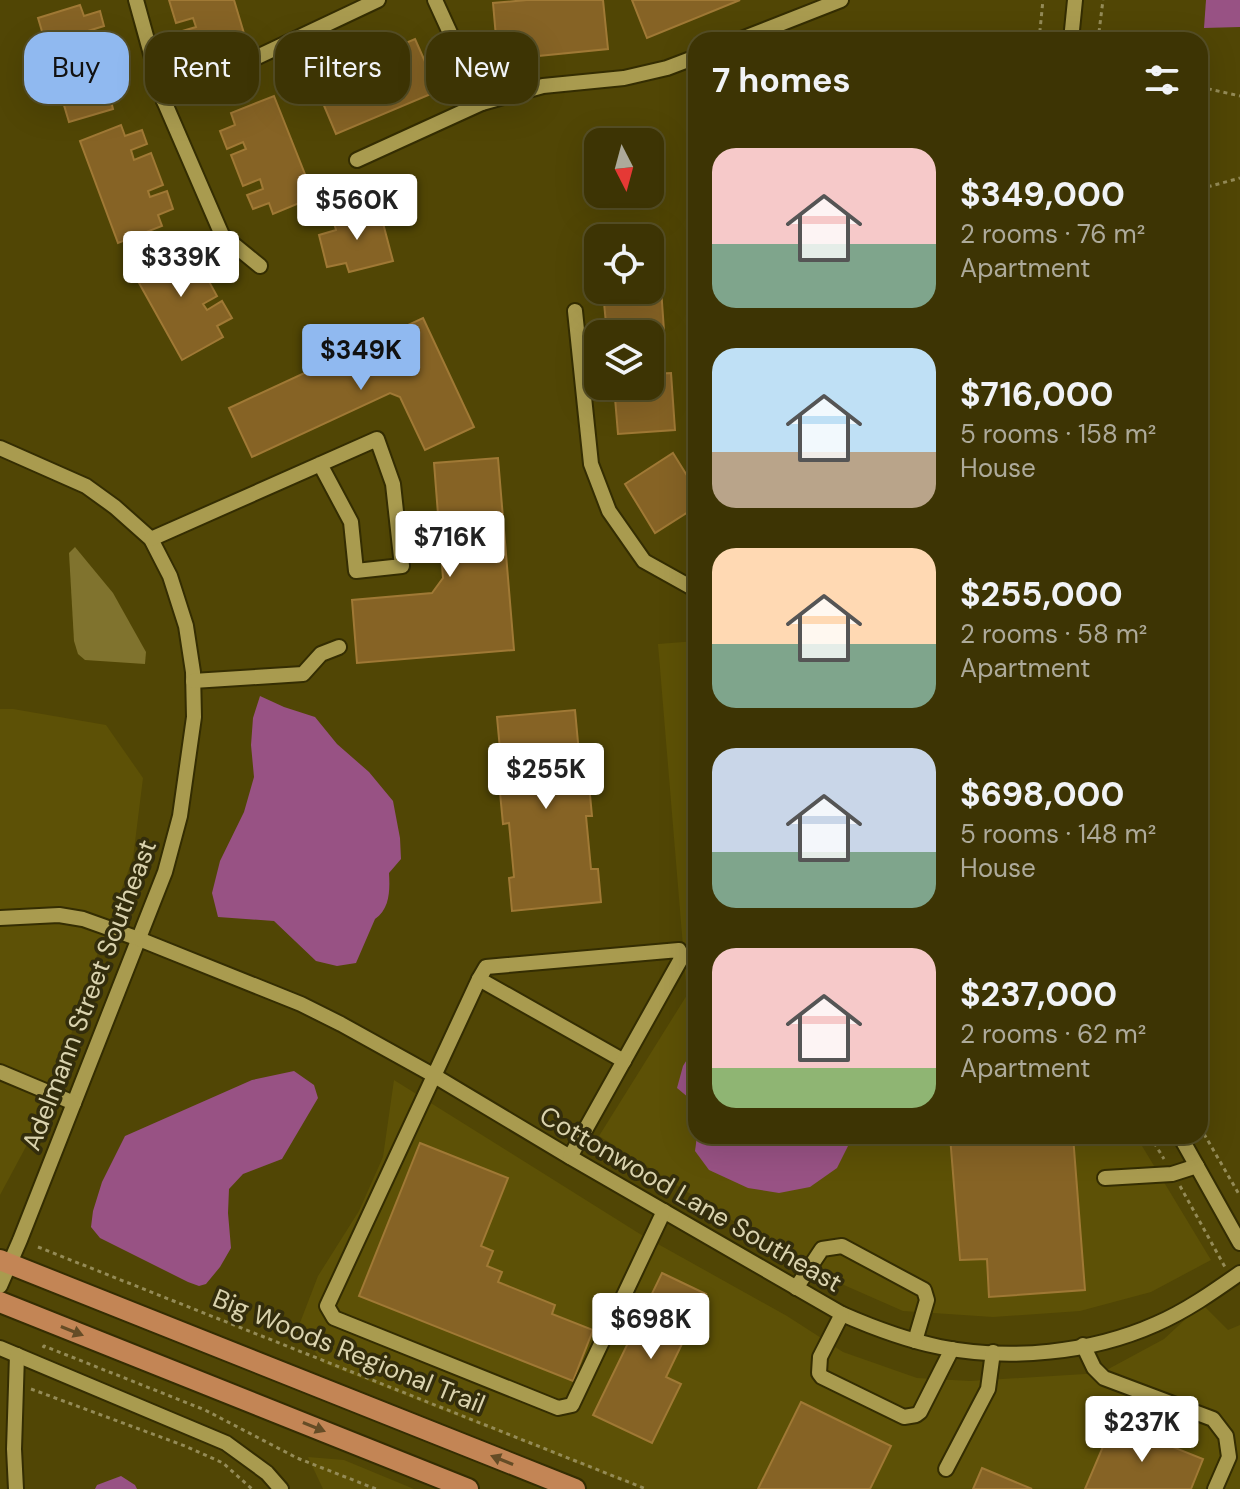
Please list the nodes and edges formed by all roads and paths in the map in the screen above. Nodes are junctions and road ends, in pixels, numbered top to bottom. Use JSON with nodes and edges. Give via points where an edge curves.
{"nodes":[{"id":1,"x":136,"y":0,"type":"edge"},
{"id":2,"x":378,"y":0,"type":"edge"},
{"id":3,"x":435,"y":0,"type":"edge"},
{"id":4,"x":841,"y":0,"type":"edge"},
{"id":5,"x":1043,"y":0,"type":"edge"},
{"id":6,"x":1075,"y":0,"type":"edge"},
{"id":7,"x":1103,"y":0,"type":"edge"},
{"id":8,"x":145,"y":32,"type":"edge"},
{"id":9,"x":450,"y":32,"type":"edge"},
{"id":10,"x":759,"y":32,"type":"edge"},
{"id":11,"x":1040,"y":32,"type":"edge"},
{"id":12,"x":1072,"y":32,"type":"edge"},
{"id":13,"x":1099,"y":32,"type":"edge"},
{"id":14,"x":259,"y":56,"type":"edge"},
{"id":15,"x":688,"y":60,"type":"edge"},
{"id":16,"x":538,"y":87,"type":"edge"},
{"id":17,"x":1208,"y":89,"type":"edge"},
{"id":18,"x":1240,"y":96,"type":"edge"},
{"id":19,"x":165,"y":104,"type":"edge"},
{"id":20,"x":480,"y":104,"type":"edge"},
{"id":21,"x":357,"y":160,"type":"dead end"},
{"id":22,"x":1240,"y":178,"type":"edge"},
{"id":23,"x":1208,"y":186,"type":"edge"},
{"id":24,"x":260,"y":266,"type":"dead end"},
{"id":25,"x":575,"y":311,"type":"dead end"},
{"id":26,"x":0,"y":448,"type":"edge"},
{"id":27,"x":320,"y":464,"type":"junction"},
{"id":28,"x":151,"y":539,"type":"junction"},
{"id":29,"x":688,"y":586,"type":"edge"},
{"id":30,"x":339,"y":647,"type":"dead end"},
{"id":31,"x":193,"y":681,"type":"junction"},
{"id":32,"x":0,"y":918,"type":"edge"},
{"id":33,"x":139,"y":939,"type":"junction"},
{"id":34,"x":479,"y":979,"type":"junction"},
{"id":35,"x":624,"y":1061,"type":"junction"},
{"id":36,"x":0,"y":1072,"type":"edge"},
{"id":37,"x":433,"y":1075,"type":"junction"},
{"id":38,"x":74,"y":1103,"type":"junction"},
{"id":39,"x":1208,"y":1141,"type":"edge"},
{"id":40,"x":1155,"y":1144,"type":"edge"},
{"id":41,"x":1185,"y":1144,"type":"edge"},
{"id":42,"x":570,"y":1157,"type":"junction"},
{"id":43,"x":1197,"y":1166,"type":"junction"},
{"id":44,"x":1172,"y":1174,"type":"junction"},
{"id":45,"x":1105,"y":1178,"type":"dead end"},
{"id":46,"x":1240,"y":1196,"type":"edge"},
{"id":47,"x":664,"y":1211,"type":"junction"},
{"id":48,"x":1240,"y":1243,"type":"edge"},
{"id":49,"x":38,"y":1247,"type":"dead end"},
{"id":50,"x":4,"y":1262,"type":"edge"},
{"id":51,"x":1236,"y":1276,"type":"edge"},
{"id":52,"x":0,"y":1286,"type":"edge"},
{"id":53,"x":796,"y":1288,"type":"junction"},
{"id":54,"x":0,"y":1302,"type":"edge"},
{"id":55,"x":842,"y":1314,"type":"junction"},
{"id":56,"x":915,"y":1341,"type":"junction"},
{"id":57,"x":1083,"y":1345,"type":"junction"},
{"id":58,"x":0,"y":1348,"type":"edge"},
{"id":59,"x":952,"y":1349,"type":"junction"},
{"id":60,"x":41,"y":1352,"type":"dead end"},
{"id":61,"x":993,"y":1352,"type":"junction"},
{"id":62,"x":17,"y":1355,"type":"junction"},
{"id":63,"x":16,"y":1383,"type":"junction"},
{"id":64,"x":946,"y":1469,"type":"dead end"},
{"id":65,"x":16,"y":1489,"type":"edge"},
{"id":66,"x":252,"y":1489,"type":"edge"},
{"id":67,"x":281,"y":1489,"type":"edge"},
{"id":68,"x":376,"y":1489,"type":"edge"},
{"id":69,"x":468,"y":1489,"type":"edge"},
{"id":70,"x":575,"y":1489,"type":"edge"},
{"id":71,"x":646,"y":1489,"type":"edge"},
{"id":72,"x":1215,"y":1489,"type":"edge"}],
"edges":[{"from":1,"to":8,"type":"street"},
{"from":2,"to":14,"type":"street"},
{"from":3,"to":9,"type":"street"},
{"from":4,"to":10,"type":"street"},
{"from":5,"to":11,"type":"path"},
{"from":6,"to":12,"type":"street"},
{"from":7,"to":13,"type":"path"},
{"from":15,"to":16,"type":"street","via":[[624,78]]},
{"from":17,"to":18,"type":"path"},
{"from":19,"to":24,"type":"street","via":[[222,235]]},
{"from":20,"to":21,"type":"street"},
{"from":22,"to":23,"type":"path"},
{"from":25,"to":29,"type":"street","via":[[591,464],[609,511],[644,561]]},
{"from":26,"to":28,"type":"street","name":"Adelmann Street Southeast","via":[[86,486]]},
{"from":27,"to":27,"type":"street","via":[[351,522],[356,571],[402,566],[393,484],[377,439]]},
{"from":27,"to":28,"type":"street"},
{"from":28,"to":31,"type":"street","name":"Adelmann Street Southeast","via":[[186,626]]},
{"from":30,"to":31,"type":"street","via":[[321,654],[303,674]]},
{"from":31,"to":33,"type":"street","name":"Adelmann Street Southeast","via":[[194,717],[180,816]]},
{"from":32,"to":33,"type":"street","name":"Cottonwood Lane Southeast","via":[[59,915]]},
{"from":33,"to":37,"type":"street","name":"Cottonwood Lane Southeast","via":[[301,1004]]},
{"from":33,"to":38,"type":"street","name":"Adelmann Street Southeast"},
{"from":34,"to":35,"type":"street"},
{"from":34,"to":35,"type":"street","via":[[486,967],[679,950],[682,957]]},
{"from":34,"to":37,"type":"street"},
{"from":35,"to":42,"type":"street"},
{"from":36,"to":38,"type":"street"},
{"from":37,"to":42,"type":"street","name":"Cottonwood Lane Southeast"},
{"from":37,"to":47,"type":"street","via":[[327,1306],[334,1318],[558,1408],[572,1405]]},
{"from":38,"to":50,"type":"street","name":"Adelmann Street Southeast","via":[[20,1240]]},
{"from":39,"to":46,"type":"path"},
{"from":40,"to":44,"type":"path"},
{"from":41,"to":43,"type":"street"},
{"from":42,"to":47,"type":"street","name":"Cottonwood Lane Southeast"},
{"from":43,"to":44,"type":"street"},
{"from":43,"to":48,"type":"street"},
{"from":44,"to":45,"type":"street"},
{"from":44,"to":51,"type":"path"},
{"from":47,"to":53,"type":"street","name":"Cottonwood Lane Southeast"},
{"from":49,"to":71,"type":"path","name":"Big Woods Regional Trail"},
{"from":50,"to":52,"type":"street","name":"Adelmann Street Southeast"},
{"from":70,"to":50,"type":"main road","one_way":true},
{"from":51,"to":57,"type":"street","name":"Cottonwood Lane Southeast","via":[[1156,1324]]},
{"from":53,"to":55,"type":"street","name":"Cottonwood Lane Southeast"},
{"from":53,"to":56,"type":"street","via":[[822,1249],[842,1246],[924,1290],[927,1300]]},
{"from":54,"to":69,"type":"main road","one_way":true},
{"from":55,"to":56,"type":"street","name":"Cottonwood Lane Southeast"},
{"from":55,"to":59,"type":"street","via":[[820,1357],[819,1373],[904,1417],[920,1412]]},
{"from":56,"to":59,"type":"street","name":"Cottonwood Lane Southeast"},
{"from":57,"to":61,"type":"street","name":"Cottonwood Lane Southeast","via":[[1028,1354]]},
{"from":57,"to":72,"type":"street","via":[[1104,1378],[1213,1419],[1226,1436],[1229,1457]]},
{"from":58,"to":62,"type":"street"},
{"from":59,"to":61,"type":"street","name":"Cottonwood Lane Southeast"},
{"from":60,"to":68,"type":"path","via":[[44,1346],[205,1410],[297,1458]]},
{"from":61,"to":64,"type":"street","via":[[988,1389]]},
{"from":62,"to":63,"type":"street"},
{"from":62,"to":67,"type":"street","via":[[226,1443]]},
{"from":63,"to":65,"type":"street"},
{"from":63,"to":66,"type":"path","via":[[223,1463]]}]}
